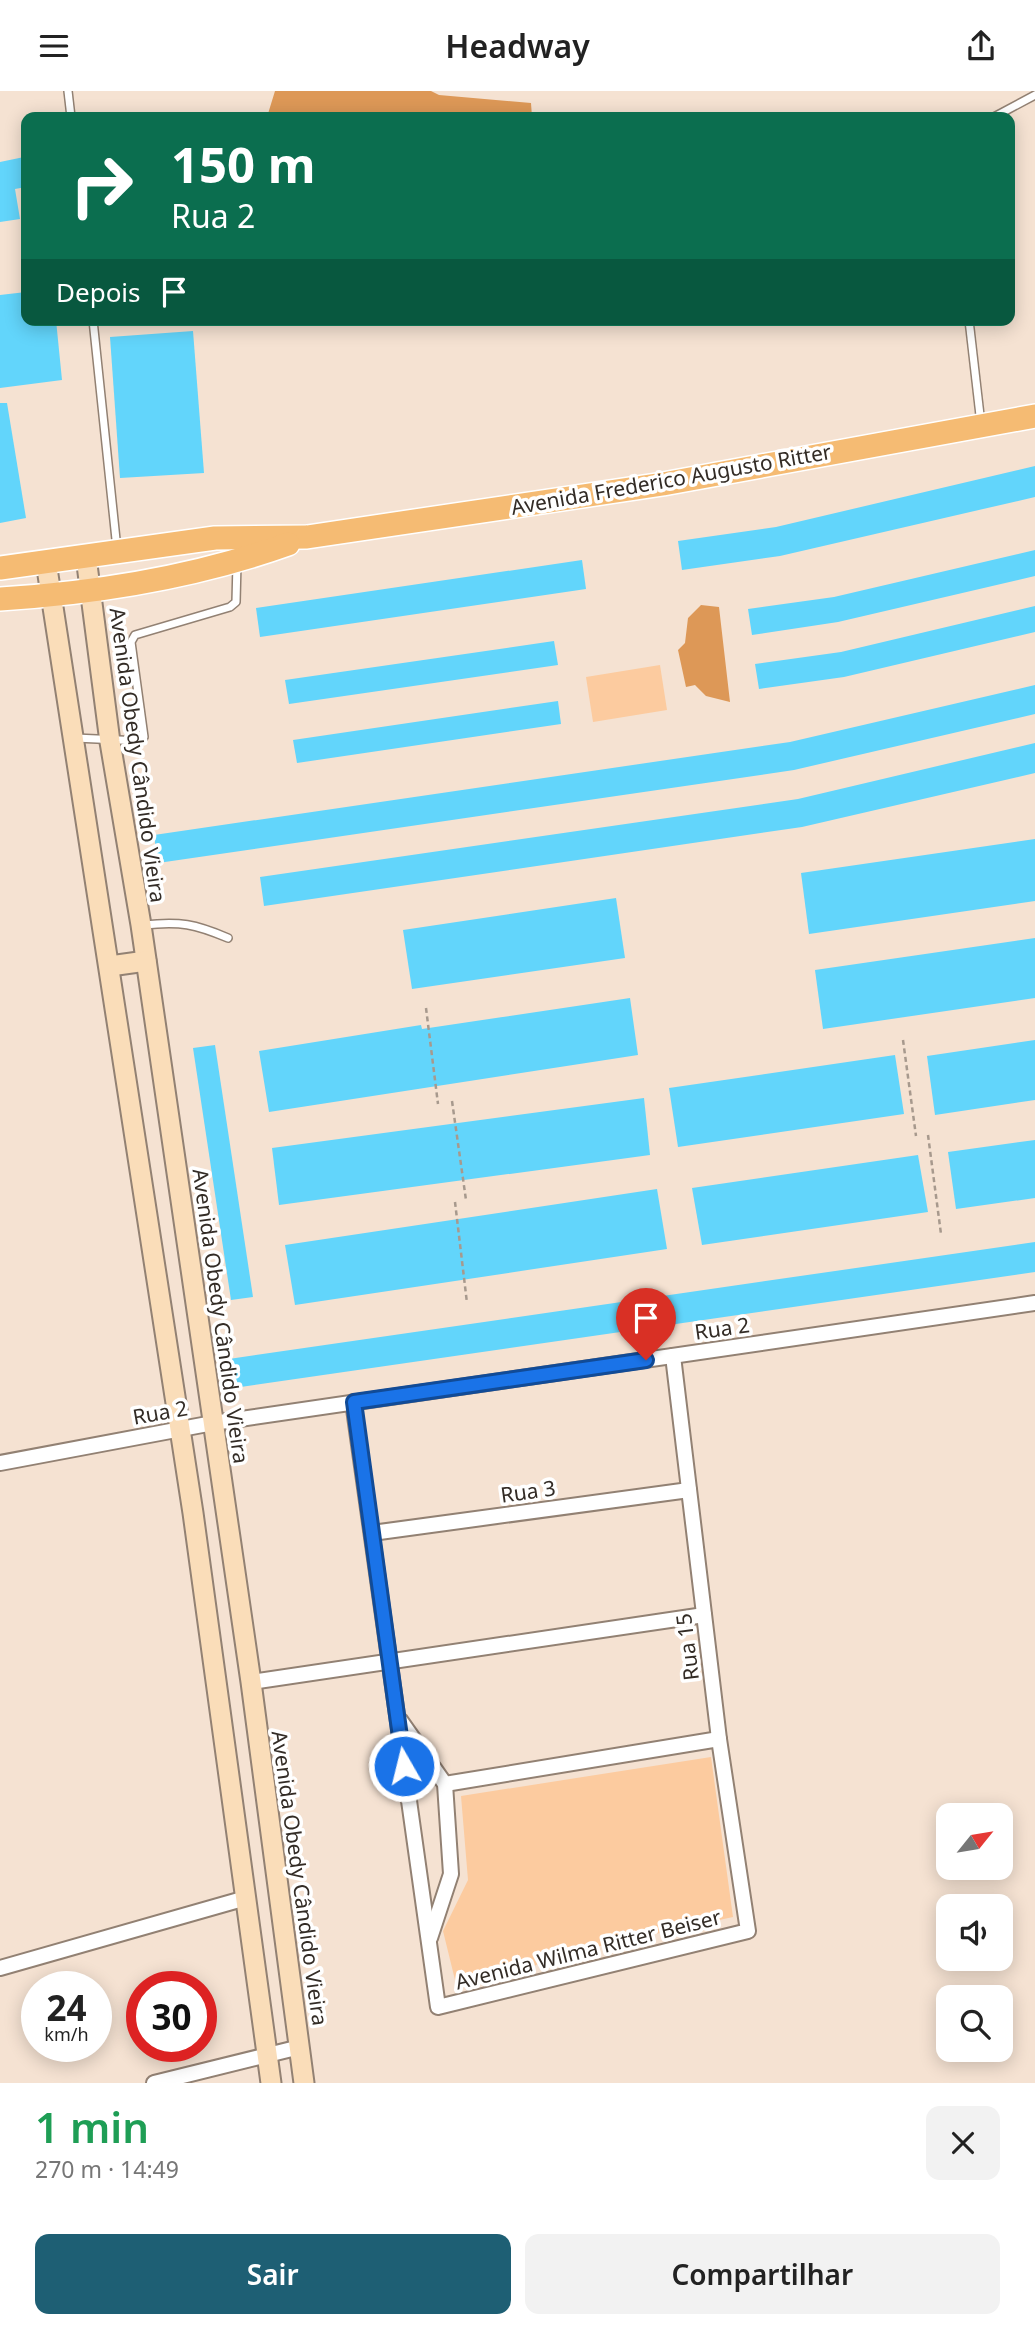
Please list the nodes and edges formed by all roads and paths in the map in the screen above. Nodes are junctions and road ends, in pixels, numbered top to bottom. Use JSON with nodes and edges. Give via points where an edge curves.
{"nodes":[{"id":1,"x":68,"y":91,"type":"edge"},
{"id":2,"x":1035,"y":95,"type":"edge"},
{"id":3,"x":70,"y":112,"type":"edge"},
{"id":4,"x":1003,"y":112,"type":"edge"},
{"id":5,"x":94,"y":326,"type":"edge"},
{"id":6,"x":970,"y":326,"type":"edge"},
{"id":7,"x":1035,"y":416,"type":"edge"},
{"id":8,"x":981,"y":425,"type":"junction"},
{"id":9,"x":307,"y":537,"type":"junction"},
{"id":10,"x":117,"y":553,"type":"junction"},
{"id":11,"x":86,"y":557,"type":"junction"},
{"id":12,"x":46,"y":562,"type":"junction"},
{"id":13,"x":237,"y":562,"type":"junction"},
{"id":14,"x":0,"y":568,"type":"edge"},
{"id":15,"x":91,"y":591,"type":"junction"},
{"id":16,"x":51,"y":596,"type":"junction"},
{"id":17,"x":0,"y":599,"type":"edge"},
{"id":18,"x":74,"y":738,"type":"junction"},
{"id":19,"x":110,"y":742,"type":"junction"},
{"id":20,"x":141,"y":925,"type":"junction"},
{"id":21,"x":228,"y":938,"type":"dead end"},
{"id":22,"x":146,"y":961,"type":"junction"},
{"id":23,"x":110,"y":966,"type":"junction"},
{"id":24,"x":426,"y":1008,"type":"dead end"},
{"id":25,"x":903,"y":1040,"type":"dead end"},
{"id":26,"x":452,"y":1101,"type":"dead end"},
{"id":27,"x":439,"y":1104,"type":"dead end"},
{"id":28,"x":928,"y":1135,"type":"dead end"},
{"id":29,"x":916,"y":1136,"type":"dead end"},
{"id":30,"x":467,"y":1200,"type":"dead end"},
{"id":31,"x":455,"y":1202,"type":"dead end"},
{"id":32,"x":941,"y":1234,"type":"dead end"},
{"id":33,"x":467,"y":1303,"type":"dead end"},
{"id":34,"x":1035,"y":1303,"type":"edge"},
{"id":35,"x":673,"y":1356,"type":"junction"},
{"id":36,"x":354,"y":1402,"type":"junction"},
{"id":37,"x":214,"y":1423,"type":"junction"},
{"id":38,"x":179,"y":1429,"type":"junction"},
{"id":39,"x":0,"y":1464,"type":"edge"},
{"id":40,"x":689,"y":1490,"type":"junction"},
{"id":41,"x":372,"y":1533,"type":"junction"},
{"id":42,"x":704,"y":1615,"type":"junction"},
{"id":43,"x":390,"y":1662,"type":"junction"},
{"id":44,"x":251,"y":1682,"type":"junction"},
{"id":45,"x":397,"y":1716,"type":"junction"},
{"id":46,"x":719,"y":1739,"type":"junction"},
{"id":47,"x":445,"y":1784,"type":"junction"},
{"id":48,"x":246,"y":1898,"type":"junction"},
{"id":49,"x":748,"y":1931,"type":"joint"},
{"id":50,"x":429,"y":1942,"type":"junction"},
{"id":51,"x":0,"y":1968,"type":"edge"},
{"id":52,"x":300,"y":2047,"type":"junction"},
{"id":53,"x":267,"y":2054,"type":"junction"},
{"id":54,"x":154,"y":2083,"type":"edge"},
{"id":55,"x":271,"y":2083,"type":"edge"},
{"id":56,"x":304,"y":2083,"type":"edge"}],
"edges":[{"from":1,"to":3,"type":"lane"},
{"from":2,"to":4,"type":"lane"},
{"from":5,"to":10,"type":"lane"},
{"from":6,"to":8,"type":"lane"},
{"from":7,"to":8,"type":"main road","name":"Avenida Frederico Augusto Ritter"},
{"from":8,"to":9,"type":"main road","name":"Avenida Frederico Augusto Ritter","via":[[663,484]]},
{"from":9,"to":10,"type":"main road","name":"Avenida Frederico Augusto Ritter","via":[[215,538]]},
{"from":9,"to":13,"type":"main road","name":"Avenida Frederico Augusto Ritter"},
{"from":10,"to":11,"type":"main road","name":"Avenida Frederico Augusto Ritter"},
{"from":10,"to":15,"type":"main road"},
{"from":11,"to":12,"type":"main road","name":"Avenida Frederico Augusto Ritter"},
{"from":11,"to":15,"type":"main road","name":"Avenida Obedy Cândido Vieira"},
{"from":12,"to":14,"type":"main road","name":"Avenida Frederico Augusto Ritter"},
{"from":12,"to":16,"type":"main road"},
{"from":13,"to":15,"type":"main road","name":"Avenida Frederico Augusto Ritter"},
{"from":13,"to":19,"type":"lane","via":[[236,601],[230,607],[135,635],[131,642],[144,737],[137,742]]},
{"from":15,"to":16,"type":"main road","name":"Avenida Frederico Augusto Ritter"},
{"from":15,"to":19,"type":"main road","name":"Avenida Obedy Cândido Vieira"},
{"from":16,"to":17,"type":"main road","name":"Avenida Frederico Augusto Ritter"},
{"from":16,"to":18,"type":"main road"},
{"from":18,"to":19,"type":"lane"},
{"from":18,"to":23,"type":"main road"},
{"from":19,"to":20,"type":"main road","name":"Avenida Obedy Cândido Vieira"},
{"from":20,"to":21,"type":"lane","via":[[176,921]]},
{"from":20,"to":22,"type":"main road","name":"Avenida Obedy Cândido Vieira"},
{"from":22,"to":23,"type":"main road"},
{"from":22,"to":37,"type":"main road","name":"Avenida Obedy Cândido Vieira"},
{"from":23,"to":38,"type":"main road"},
{"from":24,"to":27,"type":"path"},
{"from":25,"to":29,"type":"path"},
{"from":26,"to":30,"type":"path"},
{"from":28,"to":32,"type":"path"},
{"from":31,"to":33,"type":"path"},
{"from":34,"to":35,"type":"street","name":"Rua 2"},
{"from":35,"to":36,"type":"street","name":"Rua 2"},
{"from":35,"to":40,"type":"street","name":"Rua 15"},
{"from":36,"to":37,"type":"street","name":"Rua 2"},
{"from":36,"to":41,"type":"street"},
{"from":37,"to":38,"type":"street","name":"Rua 2"},
{"from":37,"to":44,"type":"main road","name":"Avenida Obedy Cândido Vieira"},
{"from":38,"to":39,"type":"street","name":"Rua 2"},
{"from":38,"to":48,"type":"main road"},
{"from":40,"to":41,"type":"street","name":"Rua 3"},
{"from":40,"to":42,"type":"street","name":"Rua 15"},
{"from":41,"to":43,"type":"street"},
{"from":42,"to":43,"type":"street"},
{"from":42,"to":46,"type":"street","name":"Rua 15"},
{"from":43,"to":44,"type":"street"},
{"from":43,"to":45,"type":"street"},
{"from":44,"to":52,"type":"main road","name":"Avenida Obedy Cândido Vieira"},
{"from":45,"to":47,"type":"street"},
{"from":45,"to":50,"type":"street"},
{"from":46,"to":47,"type":"street"},
{"from":46,"to":49,"type":"street","name":"Rua 15"},
{"from":47,"to":50,"type":"street","via":[[451,1874]]},
{"from":48,"to":51,"type":"street"},
{"from":48,"to":53,"type":"main road"},
{"from":49,"to":50,"type":"street","name":"Avenida Wilma Ritter Beiser","via":[[438,2007]]},
{"from":52,"to":53,"type":"street"},
{"from":52,"to":56,"type":"main road","name":"Avenida Obedy Cândido Vieira"},
{"from":53,"to":54,"type":"street"},
{"from":53,"to":55,"type":"main road"}]}
